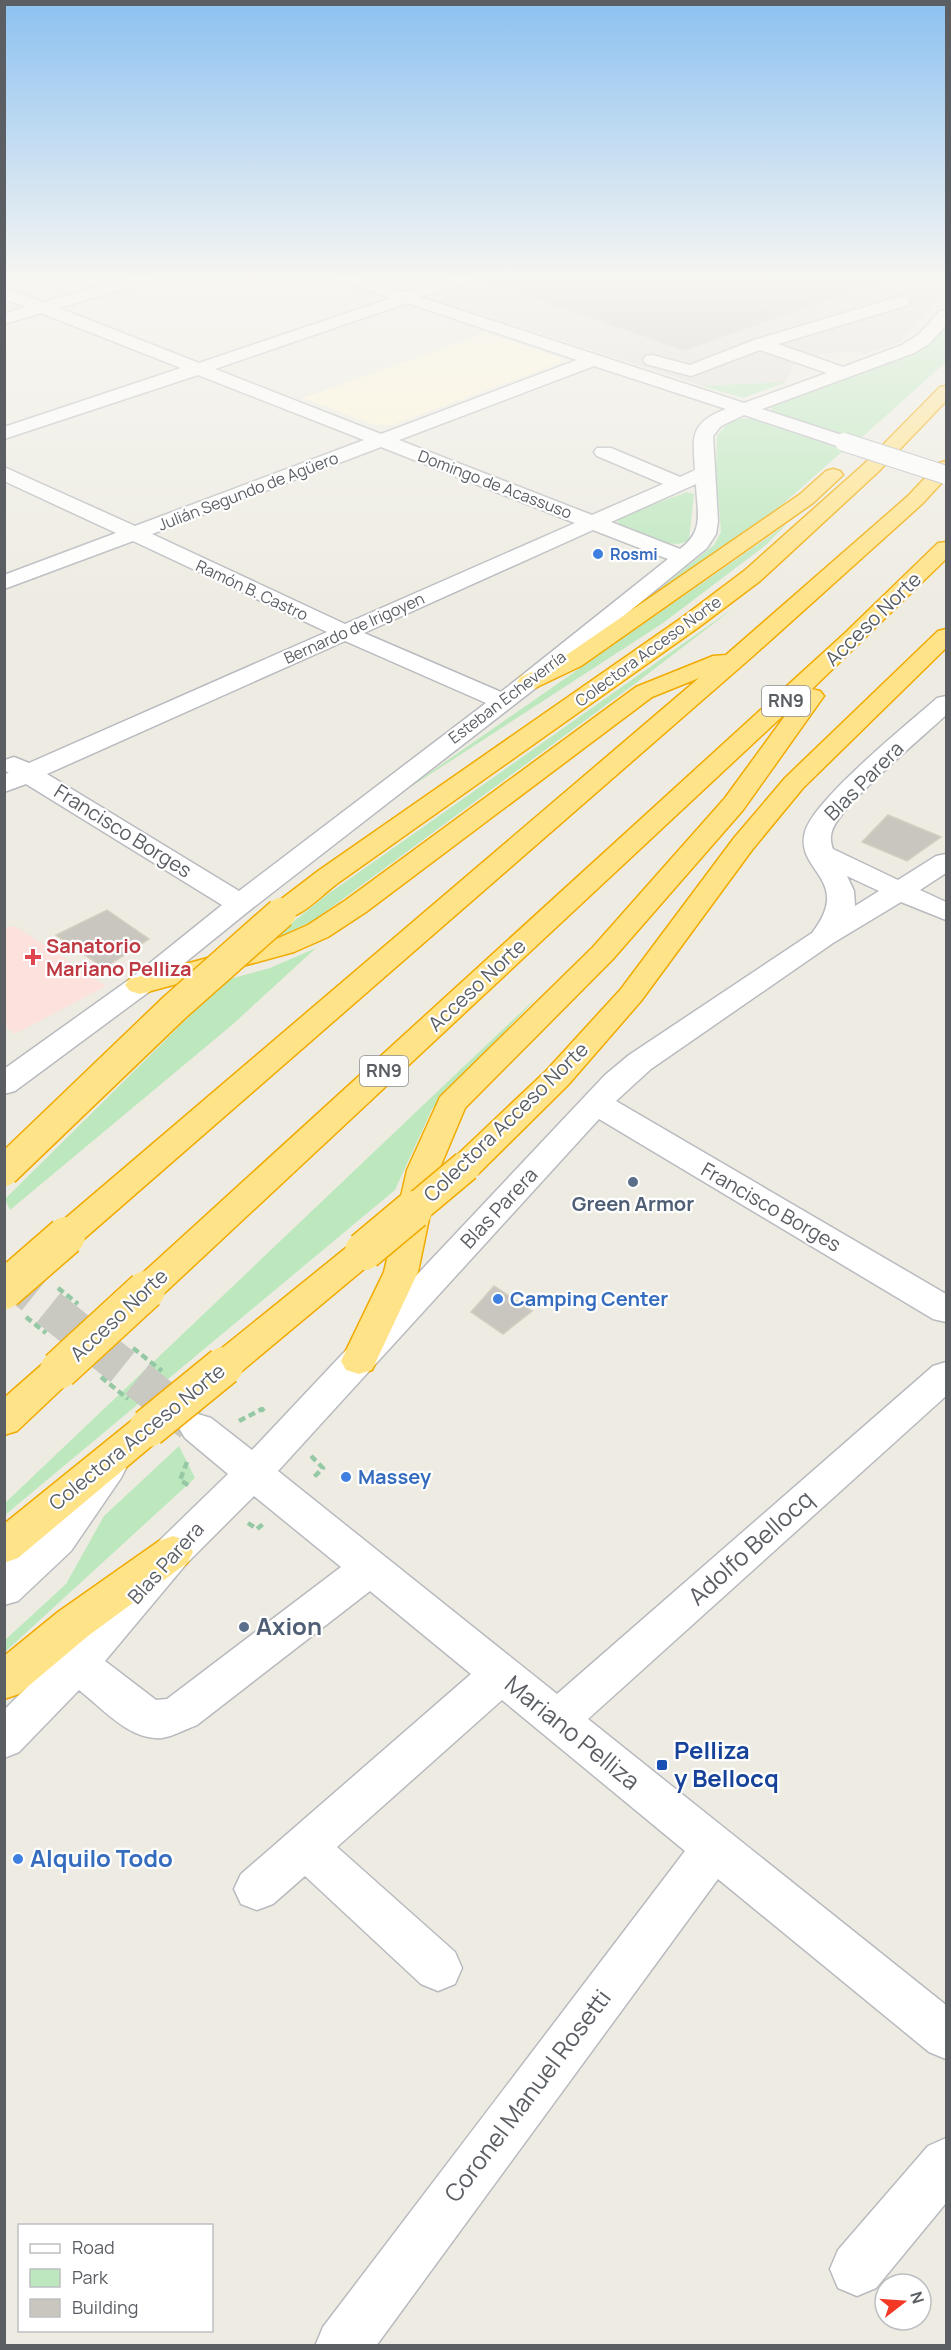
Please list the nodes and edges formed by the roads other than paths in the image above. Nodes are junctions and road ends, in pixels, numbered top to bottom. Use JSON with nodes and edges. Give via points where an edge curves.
{"nodes":[{"id":1,"x":153,"y":385,"type":"edge"},
{"id":2,"x":241,"y":385,"type":"edge"},
{"id":3,"x":528,"y":385,"type":"edge"},
{"id":4,"x":667,"y":385,"type":"edge"},
{"id":5,"x":809,"y":385,"type":"edge"},
{"id":6,"x":939,"y":385,"type":"edge"},
{"id":7,"x":946,"y":391,"type":"edge"},
{"id":8,"x":743,"y":410,"type":"junction"},
{"id":9,"x":4,"y":433,"type":"edge"},
{"id":10,"x":381,"y":440,"type":"junction"},
{"id":11,"x":604,"y":452,"type":"dead end"},
{"id":12,"x":946,"y":467,"type":"edge"},
{"id":13,"x":4,"y":473,"type":"edge"},
{"id":14,"x":705,"y":473,"type":"junction"},
{"id":15,"x":946,"y":475,"type":"edge"},
{"id":16,"x":680,"y":484,"type":"junction"},
{"id":17,"x":593,"y":522,"type":"junction"},
{"id":18,"x":133,"y":535,"type":"junction"},
{"id":19,"x":946,"y":548,"type":"edge"},
{"id":20,"x":683,"y":558,"type":"junction"},
{"id":21,"x":4,"y":583,"type":"edge"},
{"id":22,"x":344,"y":632,"type":"junction"},
{"id":23,"x":946,"y":636,"type":"edge"},
{"id":24,"x":853,"y":638,"type":"junction"},
{"id":25,"x":745,"y":651,"type":"junction"},
{"id":26,"x":529,"y":682,"type":"junction"},
{"id":27,"x":501,"y":701,"type":"junction"},
{"id":28,"x":946,"y":703,"type":"edge"},
{"id":29,"x":4,"y":759,"type":"edge"},
{"id":30,"x":16,"y":778,"type":"edge"},
{"id":31,"x":821,"y":854,"type":"junction"},
{"id":32,"x":946,"y":862,"type":"edge"},
{"id":33,"x":902,"y":892,"type":"junction"},
{"id":34,"x":240,"y":904,"type":"junction"},
{"id":35,"x":946,"y":912,"type":"edge"},
{"id":36,"x":822,"y":939,"type":"junction"},
{"id":37,"x":140,"y":985,"type":"junction"},
{"id":38,"x":4,"y":1084,"type":"edge"},
{"id":39,"x":595,"y":1103,"type":"junction"},
{"id":40,"x":4,"y":1171,"type":"edge"},
{"id":41,"x":4,"y":1290,"type":"edge"},
{"id":42,"x":946,"y":1310,"type":"edge"},
{"id":43,"x":359,"y":1361,"type":"junction"},
{"id":44,"x":946,"y":1375,"type":"edge"},
{"id":45,"x":4,"y":1420,"type":"edge"},
{"id":46,"x":198,"y":1428,"type":"tunnel mouth"},
{"id":47,"x":134,"y":1438,"type":"junction"},
{"id":48,"x":253,"y":1473,"type":"junction"},
{"id":49,"x":4,"y":1547,"type":"edge"},
{"id":50,"x":173,"y":1552,"type":"junction"},
{"id":51,"x":370,"y":1568,"type":"junction"},
{"id":52,"x":4,"y":1589,"type":"edge"},
{"id":53,"x":77,"y":1664,"type":"junction"},
{"id":54,"x":500,"y":1675,"type":"junction"},
{"id":55,"x":4,"y":1681,"type":"edge"},
{"id":56,"x":556,"y":1720,"type":"junction"},
{"id":57,"x":4,"y":1739,"type":"edge"},
{"id":58,"x":305,"y":1847,"type":"junction"},
{"id":59,"x":714,"y":1848,"type":"junction"},
{"id":60,"x":257,"y":1889,"type":"dead end"},
{"id":61,"x":438,"y":1968,"type":"dead end"},
{"id":62,"x":946,"y":2035,"type":"edge"},
{"id":63,"x":946,"y":2164,"type":"edge"},
{"id":64,"x":857,"y":2269,"type":"dead end"},
{"id":65,"x":342,"y":2346,"type":"edge"}],
"edges":[{"from":1,"to":9,"type":"street"},
{"from":2,"to":10,"type":"street","name":"Domingo de Acassuso"},
{"from":3,"to":10,"type":"street","name":"Julián Segundo de Agüero"},
{"from":4,"to":8,"type":"street"},
{"from":5,"to":8,"type":"street","name":"Esteban Echeverría"},
{"from":6,"to":26,"type":"highway","via":[[806,499],[573,661]]},
{"from":7,"to":40,"type":"highway","name":"Colectora Acceso Norte","bridge":true,"via":[[871,468],[752,576],[281,913],[158,1021]]},
{"from":8,"to":14,"type":"street","name":"Esteban Echeverría","via":[[705,429]]},
{"from":8,"to":15,"type":"street","bridge":true},
{"from":10,"to":17,"type":"street","name":"Domingo de Acassuso"},
{"from":10,"to":18,"type":"street","name":"Julián Segundo de Agüero"},
{"from":11,"to":16,"type":"street"},
{"from":12,"to":25,"type":"highway","via":[[915,500]]},
{"from":13,"to":18,"type":"street","name":"Ramón B. Castro"},
{"from":14,"to":16,"type":"street","name":"Bernardo de Irigoyen"},
{"from":14,"to":20,"type":"street","name":"Esteban Echeverría","via":[[705,534],[700,544]]},
{"from":16,"to":17,"type":"street","name":"Bernardo de Irigoyen"},
{"from":17,"to":20,"type":"street","name":"Domingo de Acassuso"},
{"from":17,"to":22,"type":"street","name":"Bernardo de Irigoyen"},
{"from":18,"to":21,"type":"street","name":"Julián Segundo de Agüero"},
{"from":18,"to":22,"type":"street","name":"Ramón B. Castro"},
{"from":19,"to":24,"type":"highway","name":"Acceso Norte","number":"RN9"},
{"from":20,"to":26,"type":"street","name":"Esteban Echeverría"},
{"from":22,"to":27,"type":"street","name":"Ramón B. Castro"},
{"from":22,"to":30,"type":"street","name":"Bernardo de Irigoyen"},
{"from":23,"to":47,"type":"highway","name":"Colectora Acceso Norte","bridge":true,"via":[[794,783],[743,844],[631,995],[557,1078],[466,1166]]},
{"from":24,"to":43,"type":"highway","via":[[734,804],[603,953],[451,1104],[423,1170],[401,1272]]},
{"from":24,"to":45,"type":"highway","name":"Acceso Norte","number":"RN9","bridge":true},
{"from":25,"to":37,"type":"highway","via":[[644,692],[318,932],[284,946]]},
{"from":25,"to":41,"type":"highway","bridge":true},
{"from":26,"to":27,"type":"street","name":"Esteban Echeverría"},
{"from":27,"to":34,"type":"street","name":"Esteban Echeverría"},
{"from":28,"to":31,"type":"street","name":"Blas Parera","via":[[826,816],[818,829]]},
{"from":29,"to":30,"type":"street","name":"Francisco Borges"},
{"from":30,"to":34,"type":"street","name":"Francisco Borges"},
{"from":31,"to":33,"type":"street"},
{"from":31,"to":36,"type":"street","name":"Blas Parera","via":[[833,873],[842,900],[837,920]]},
{"from":32,"to":33,"type":"street"},
{"from":33,"to":35,"type":"street"},
{"from":33,"to":36,"type":"street"},
{"from":34,"to":37,"type":"street","name":"Esteban Echeverría"},
{"from":36,"to":39,"type":"street","name":"Blas Parera","via":[[640,1062]]},
{"from":37,"to":38,"type":"street","name":"Esteban Echeverría"},
{"from":39,"to":42,"type":"street","name":"Francisco Borges"},
{"from":39,"to":43,"type":"street","name":"Blas Parera"},
{"from":43,"to":48,"type":"street","name":"Blas Parera"},
{"from":44,"to":56,"type":"street","name":"Adolfo Bellocq"},
{"from":46,"to":48,"type":"street","name":"Mariano Pelliza"},
{"from":47,"to":49,"type":"highway","name":"Colectora Acceso Norte"},
{"from":47,"to":52,"type":"street","via":[[57,1540]]},
{"from":48,"to":50,"type":"street","name":"Blas Parera"},
{"from":48,"to":51,"type":"street","name":"Mariano Pelliza"},
{"from":50,"to":53,"type":"street","name":"Blas Parera"},
{"from":50,"to":55,"type":"highway","via":[[73,1624]]},
{"from":51,"to":53,"type":"street","via":[[182,1712],[164,1719],[148,1719]]},
{"from":51,"to":54,"type":"street","name":"Mariano Pelliza"},
{"from":53,"to":57,"type":"street","name":"Blas Parera"},
{"from":54,"to":56,"type":"street","name":"Mariano Pelliza"},
{"from":54,"to":58,"type":"street"},
{"from":56,"to":59,"type":"street","name":"Mariano Pelliza"},
{"from":58,"to":60,"type":"street"},
{"from":58,"to":61,"type":"street"},
{"from":59,"to":62,"type":"street","name":"Mariano Pelliza"},
{"from":59,"to":65,"type":"street","name":"Coronel Manuel Rosetti"},
{"from":63,"to":64,"type":"street"}]}
